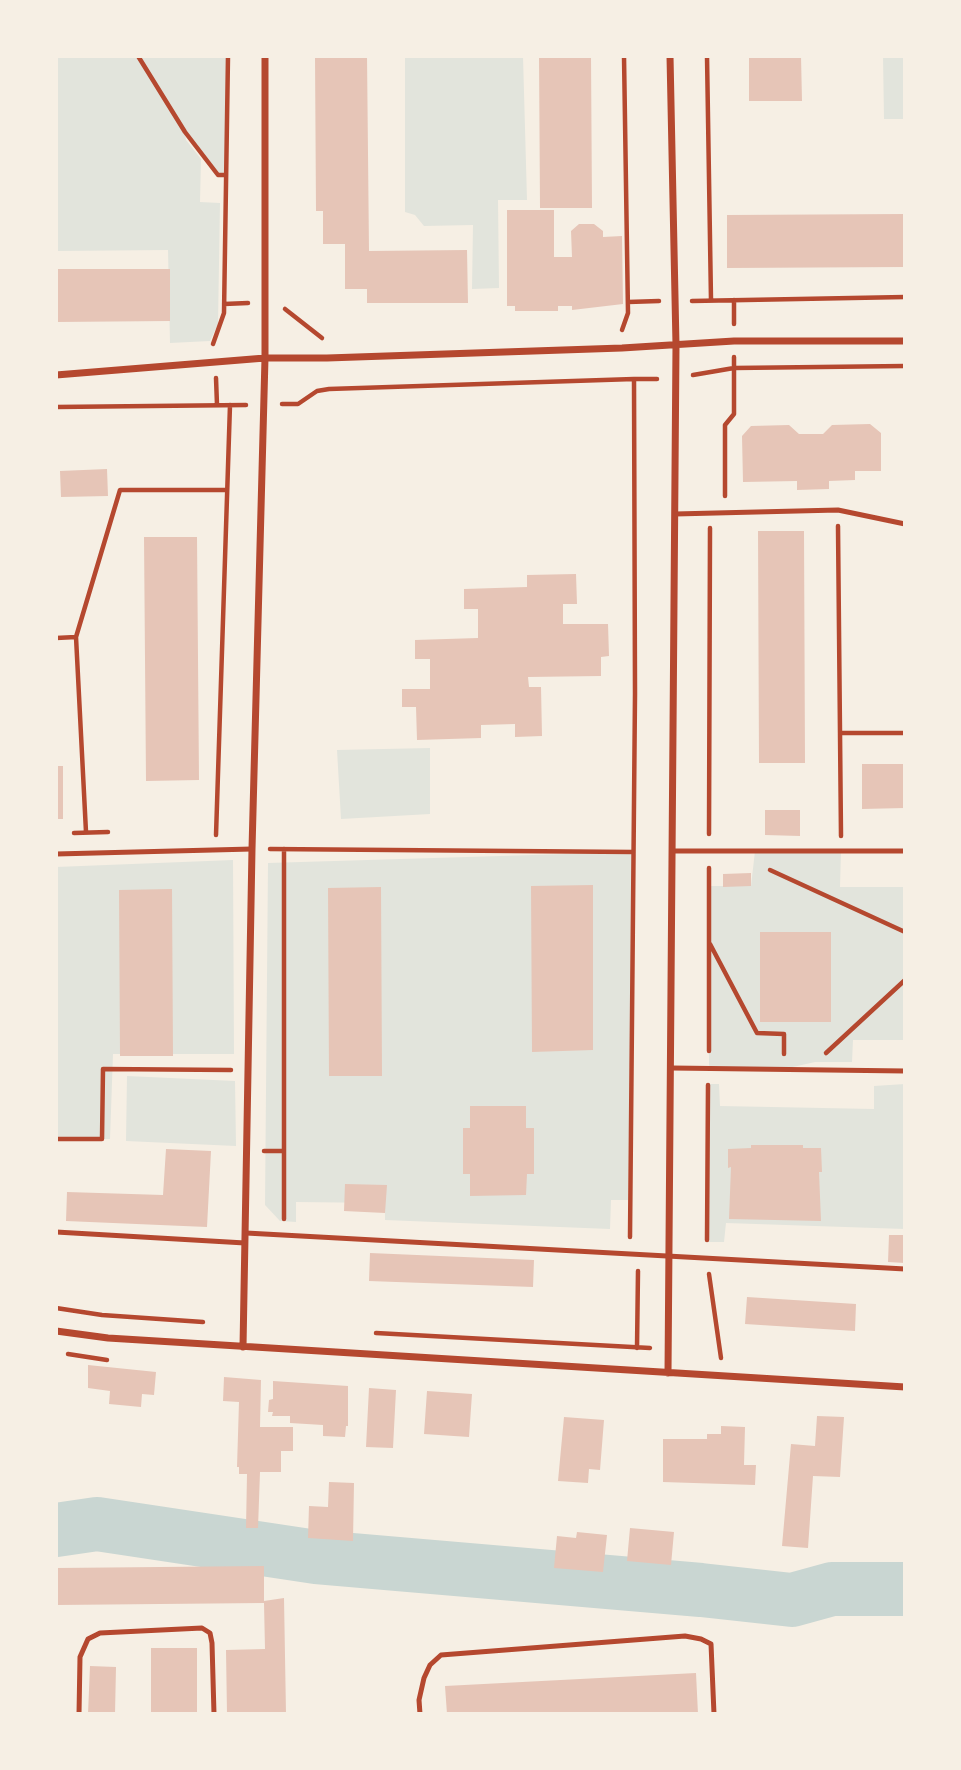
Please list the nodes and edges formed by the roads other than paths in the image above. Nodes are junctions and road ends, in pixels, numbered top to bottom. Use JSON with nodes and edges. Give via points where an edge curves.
{"nodes":[{"id":1,"x":265,"y":56,"type":"edge"},
{"id":2,"x":670,"y":56,"type":"edge"},
{"id":3,"x":905,"y":341,"type":"edge"},
{"id":4,"x":676,"y":345,"type":"junction"},
{"id":5,"x":265,"y":358,"type":"junction"},
{"id":6,"x":56,"y":375,"type":"edge"},
{"id":7,"x":675,"y":514,"type":"junction"},
{"id":8,"x":905,"y":524,"type":"edge"},
{"id":9,"x":252,"y":849,"type":"junction"},
{"id":10,"x":673,"y":851,"type":"junction"},
{"id":11,"x":905,"y":851,"type":"edge"},
{"id":12,"x":56,"y":854,"type":"edge"},
{"id":13,"x":671,"y":1068,"type":"junction"},
{"id":14,"x":905,"y":1071,"type":"edge"},
{"id":15,"x":56,"y":1232,"type":"edge"},
{"id":16,"x":246,"y":1233,"type":"junction"},
{"id":17,"x":245,"y":1243,"type":"junction"},
{"id":18,"x":670,"y":1255,"type":"junction"},
{"id":19,"x":905,"y":1269,"type":"edge"},
{"id":20,"x":56,"y":1331,"type":"edge"},
{"id":21,"x":243,"y":1347,"type":"junction"},
{"id":22,"x":668,"y":1373,"type":"junction"},
{"id":23,"x":905,"y":1387,"type":"edge"},
{"id":24,"x":79,"y":1714,"type":"edge"},
{"id":25,"x":214,"y":1714,"type":"edge"},
{"id":26,"x":420,"y":1714,"type":"edge"},
{"id":27,"x":714,"y":1714,"type":"edge"}],
"edges":[{"from":1,"to":5,"type":"street"},
{"from":2,"to":4,"type":"street"},
{"from":3,"to":4,"type":"street"},
{"from":4,"to":5,"type":"street"},
{"from":4,"to":7,"type":"street"},
{"from":5,"to":6,"type":"street"},
{"from":5,"to":9,"type":"street"},
{"from":7,"to":8,"type":"lane","via":[[838,510]]},
{"from":7,"to":10,"type":"street"},
{"from":9,"to":12,"type":"lane"},
{"from":9,"to":16,"type":"street"},
{"from":10,"to":11,"type":"lane"},
{"from":10,"to":13,"type":"street"},
{"from":13,"to":14,"type":"lane"},
{"from":13,"to":18,"type":"street"},
{"from":15,"to":17,"type":"lane"},
{"from":16,"to":17,"type":"street"},
{"from":16,"to":18,"type":"lane"},
{"from":17,"to":21,"type":"street"},
{"from":18,"to":19,"type":"lane"},
{"from":18,"to":22,"type":"street"},
{"from":20,"to":21,"type":"street"},
{"from":21,"to":22,"type":"street"},
{"from":22,"to":23,"type":"street"},
{"from":24,"to":25,"type":"lane","via":[[80,1657],[88,1639],[100,1633],[202,1628],[210,1633],[212,1643]]},
{"from":26,"to":27,"type":"lane","via":[[424,1678],[441,1655],[685,1636],[711,1644]]}]}
